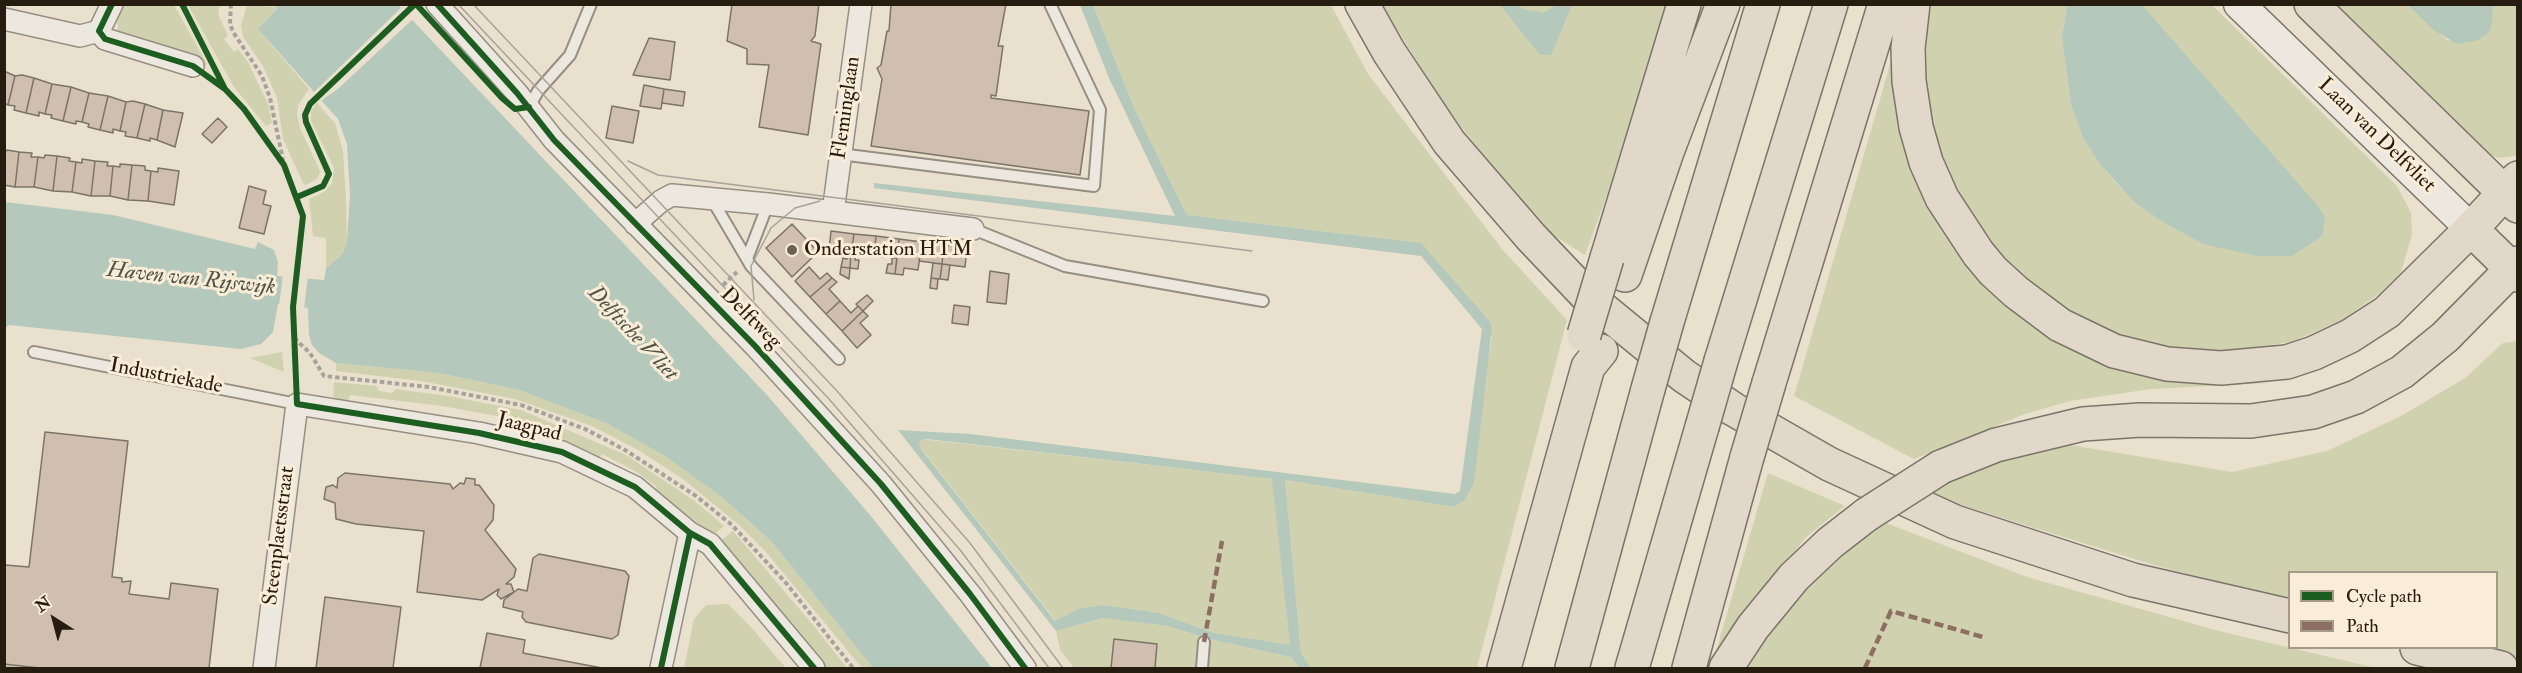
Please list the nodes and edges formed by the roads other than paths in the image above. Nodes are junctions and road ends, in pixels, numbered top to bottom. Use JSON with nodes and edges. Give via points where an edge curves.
{"nodes":[{"id":1,"x":112,"y":4,"type":"edge"},
{"id":2,"x":436,"y":4,"type":"edge"},
{"id":3,"x":591,"y":4,"type":"edge"},
{"id":4,"x":861,"y":4,"type":"edge"},
{"id":5,"x":1050,"y":4,"type":"edge"},
{"id":6,"x":1362,"y":4,"type":"edge"},
{"id":7,"x":1684,"y":4,"type":"edge"},
{"id":8,"x":1723,"y":4,"type":"edge"},
{"id":9,"x":1763,"y":4,"type":"edge"},
{"id":10,"x":1831,"y":4,"type":"edge"},
{"id":11,"x":1885,"y":4,"type":"edge"},
{"id":12,"x":1914,"y":4,"type":"edge"},
{"id":13,"x":2239,"y":4,"type":"edge"},
{"id":14,"x":2311,"y":4,"type":"edge"},
{"id":15,"x":4,"y":19,"type":"edge"},
{"id":16,"x":99,"y":31,"type":"junction"},
{"id":17,"x":193,"y":66,"type":"dead end"},
{"id":18,"x":528,"y":107,"type":"junction"},
{"id":19,"x":840,"y":154,"type":"junction"},
{"id":20,"x":2513,"y":192,"type":"edge"},
{"id":21,"x":711,"y":198,"type":"junction"},
{"id":22,"x":768,"y":204,"type":"junction"},
{"id":23,"x":833,"y":213,"type":"junction"},
{"id":24,"x":635,"y":224,"type":"junction"},
{"id":25,"x":973,"y":229,"type":"joint"},
{"id":26,"x":2471,"y":229,"type":"junction"},
{"id":27,"x":748,"y":256,"type":"junction"},
{"id":28,"x":1616,"y":267,"type":"junction"},
{"id":29,"x":2516,"y":269,"type":"edge"},
{"id":30,"x":1263,"y":301,"type":"dead end"},
{"id":31,"x":34,"y":352,"type":"dead end"},
{"id":32,"x":838,"y":359,"type":"dead end"},
{"id":33,"x":297,"y":404,"type":"junction"},
{"id":34,"x":690,"y":533,"type":"junction"},
{"id":35,"x":2288,"y":616,"type":"edge"},
{"id":36,"x":1204,"y":642,"type":"dead end"},
{"id":37,"x":2421,"y":649,"type":"edge"},
{"id":38,"x":264,"y":669,"type":"edge"},
{"id":39,"x":660,"y":669,"type":"edge"},
{"id":40,"x":814,"y":669,"type":"edge"},
{"id":41,"x":1025,"y":669,"type":"edge"},
{"id":42,"x":1202,"y":669,"type":"edge"},
{"id":43,"x":1504,"y":669,"type":"edge"},
{"id":44,"x":1572,"y":669,"type":"edge"},
{"id":45,"x":1632,"y":669,"type":"edge"},
{"id":46,"x":1689,"y":669,"type":"edge"},
{"id":47,"x":1726,"y":669,"type":"edge"},
{"id":48,"x":2501,"y":669,"type":"edge"}],
"edges":[{"from":1,"to":16,"type":"street"},
{"from":2,"to":18,"type":"street","name":"Delftweg"},
{"from":3,"to":18,"type":"lane","via":[[570,55]]},
{"from":4,"to":19,"type":"street","name":"Fleminglaan"},
{"from":5,"to":19,"type":"lane","via":[[1100,110],[1094,186]]},
{"from":6,"to":35,"type":"main road","via":[[1449,142],[1531,237],[1588,297],[1684,376],[1733,409],[1829,464],[1955,522],[2133,580]]},
{"from":7,"to":28,"type":"main road"},
{"from":8,"to":28,"type":"main road","via":[[1667,152]]},
{"from":9,"to":44,"type":"main road","bridge":true,"via":[[1667,322]]},
{"from":10,"to":45,"type":"main road","bridge":true,"via":[[1721,361]]},
{"from":11,"to":46,"type":"main road","bridge":true,"via":[[1747,457]]},
{"from":12,"to":26,"type":"main road","via":[[1908,48],[1909,81],[1916,127],[1942,198],[1978,253],[2016,292],[2060,325],[2114,351],[2167,364],[2221,369],[2287,362],[2314,353],[2387,312]]},
{"from":13,"to":26,"type":"main road","name":"Laan van Delfvliet"},
{"from":14,"to":20,"type":"main road"},
{"from":15,"to":16,"type":"street","via":[[80,36]]},
{"from":16,"to":17,"type":"street","via":[[105,39]]},
{"from":18,"to":24,"type":"street","name":"Delftweg","via":[[554,140]]},
{"from":19,"to":23,"type":"street","name":"Fleminglaan"},
{"from":20,"to":26,"type":"main road"},
{"from":21,"to":22,"type":"street"},
{"from":21,"to":24,"type":"street","via":[[672,195]]},
{"from":21,"to":27,"type":"lane","name":"Delftweg"},
{"from":22,"to":23,"type":"street"},
{"from":22,"to":27,"type":"lane","name":"Delftweg"},
{"from":23,"to":25,"type":"street"},
{"from":24,"to":41,"type":"street","name":"Delftweg","via":[[818,412],[970,594]]},
{"from":25,"to":30,"type":"lane","via":[[1065,266]]},
{"from":26,"to":29,"type":"main road","name":"Laan van Delfvliet"},
{"from":27,"to":32,"type":"lane","name":"Delftweg","via":[[757,272]]},
{"from":28,"to":43,"type":"main road"},
{"from":29,"to":47,"type":"main road","bridge":true,"via":[[2414,364],[2356,397],[2313,412],[2283,418],[2209,422],[2140,420],[2083,424],[1996,445],[1941,467],[1866,514],[1830,543],[1794,577],[1753,627]]},
{"from":31,"to":33,"type":"lane","name":"Industriekade"},
{"from":33,"to":34,"type":"street","name":"Jaagpad","via":[[479,433],[562,452],[634,487]]},
{"from":33,"to":38,"type":"street","name":"Steenplaetsstraat"},
{"from":34,"to":39,"type":"street"},
{"from":34,"to":40,"type":"street","name":"Jaagpad","via":[[710,544]]},
{"from":36,"to":42,"type":"lane"},
{"from":37,"to":48,"type":"main road"}]}
